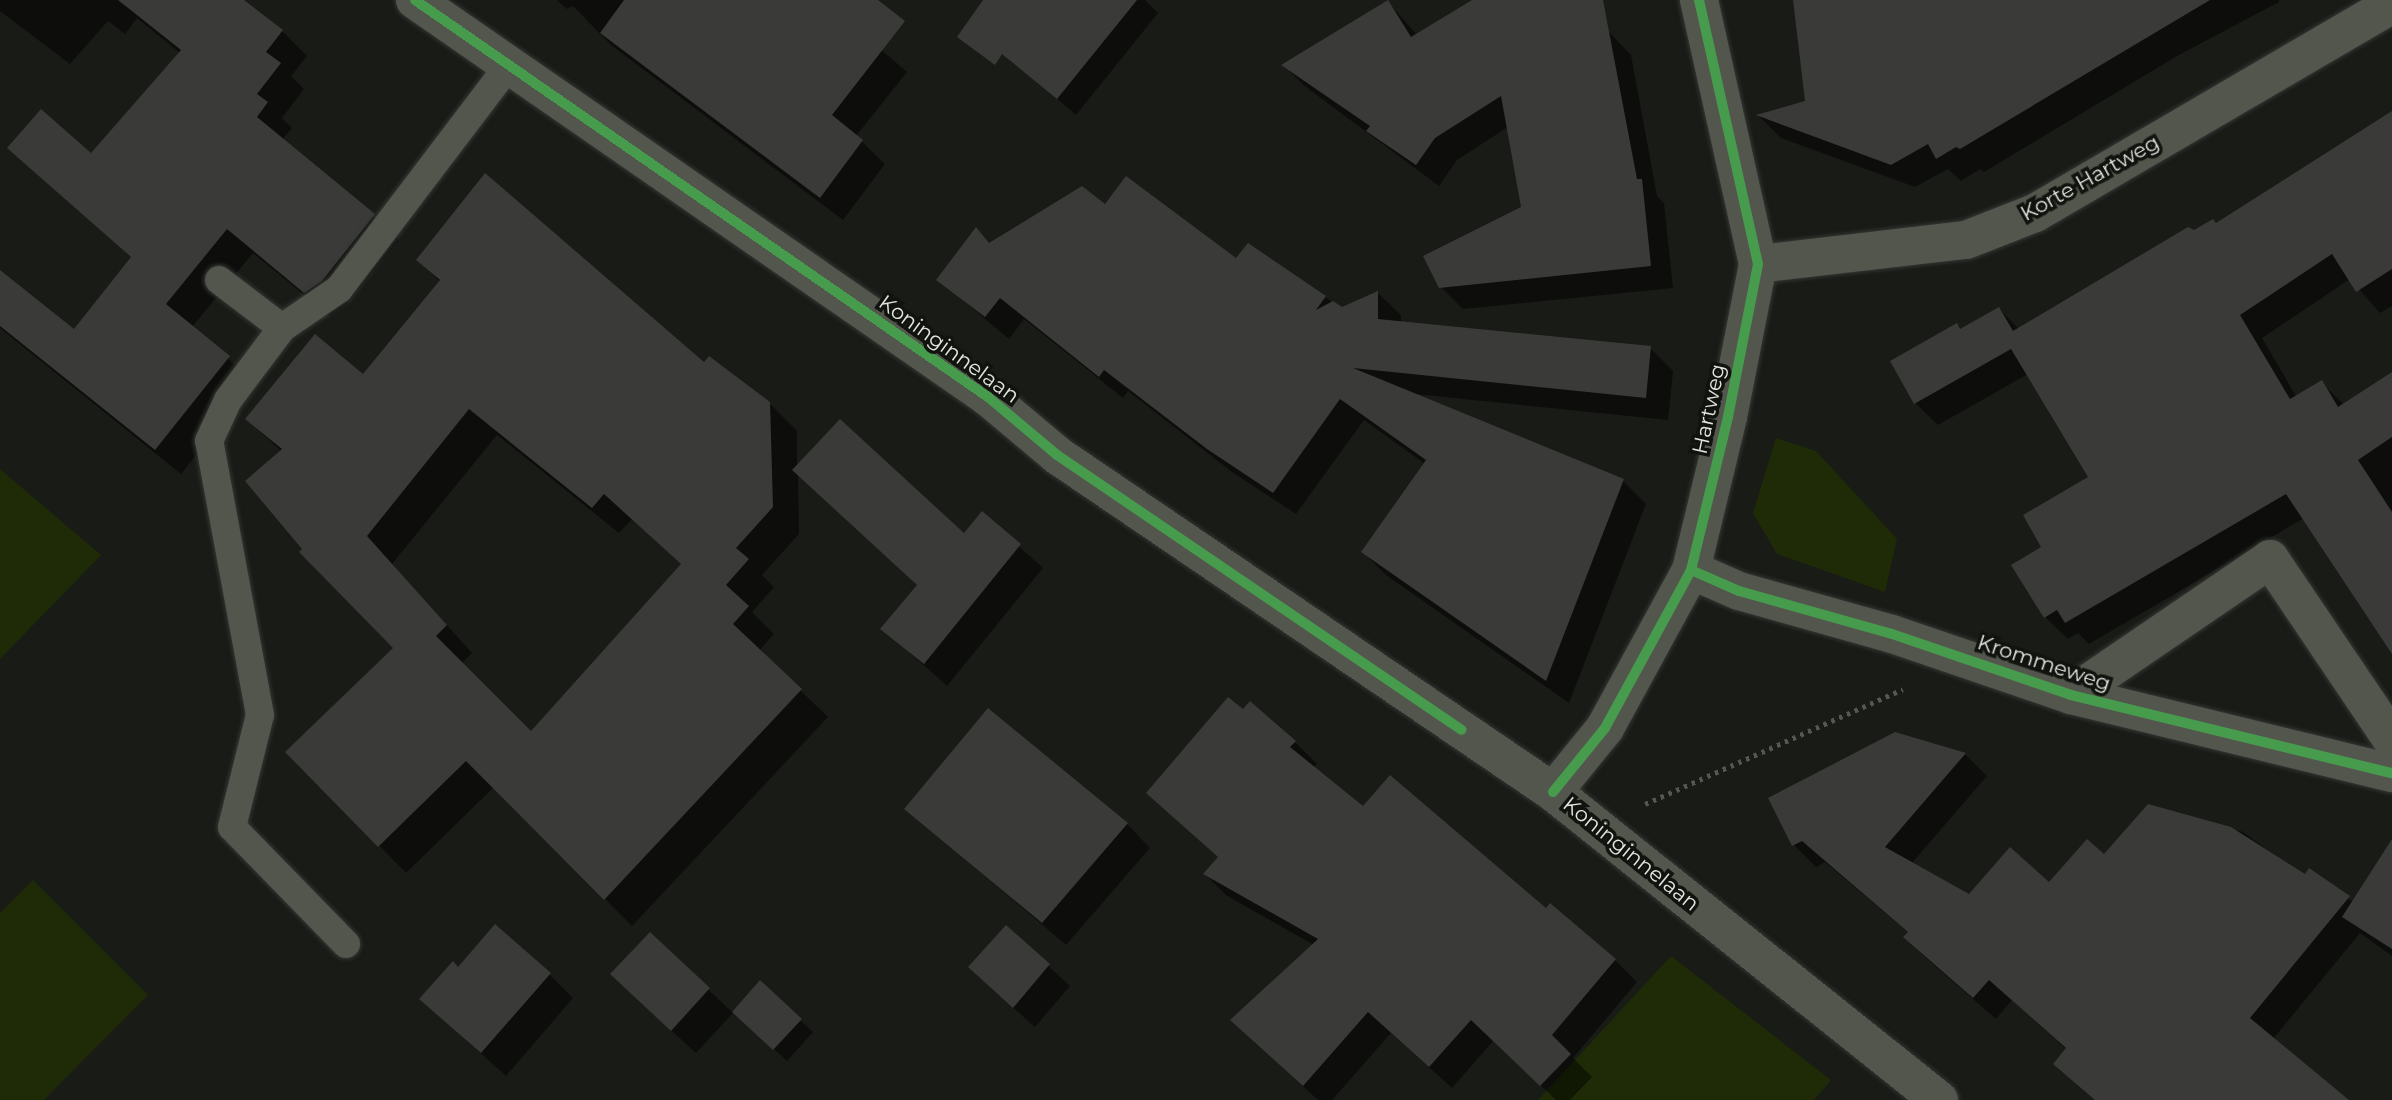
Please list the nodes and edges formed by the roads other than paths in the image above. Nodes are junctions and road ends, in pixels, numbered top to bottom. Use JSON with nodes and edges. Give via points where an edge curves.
{"nodes":[{"id":1,"x":415,"y":0,"type":"edge"},
{"id":2,"x":1699,"y":0,"type":"edge"},
{"id":3,"x":2392,"y":4,"type":"edge"},
{"id":4,"x":509,"y":65,"type":"junction"},
{"id":5,"x":1758,"y":264,"type":"junction"},
{"id":6,"x":219,"y":280,"type":"dead end"},
{"id":7,"x":282,"y":328,"type":"junction"},
{"id":8,"x":1691,"y":570,"type":"junction"},
{"id":9,"x":2071,"y":695,"type":"junction"},
{"id":10,"x":2392,"y":740,"type":"edge"},
{"id":11,"x":2392,"y":773,"type":"edge"},
{"id":12,"x":1553,"y":792,"type":"junction"},
{"id":13,"x":346,"y":944,"type":"dead end"},
{"id":14,"x":1939,"y":1100,"type":"edge"}],
"edges":[{"from":1,"to":4,"type":"street","name":"Koninginnelaan"},
{"from":2,"to":5,"type":"street","name":"Hartweg"},
{"from":3,"to":5,"type":"street","name":"Korte Hartweg","via":[[2035,213],[1966,240]]},
{"from":4,"to":7,"type":"lane","via":[[339,289]]},
{"from":4,"to":12,"type":"street","name":"Koninginnelaan","via":[[988,397],[1057,456]]},
{"from":5,"to":8,"type":"street","name":"Hartweg"},
{"from":6,"to":7,"type":"lane"},
{"from":7,"to":13,"type":"lane","via":[[228,400],[209,441],[260,715],[232,827]]},
{"from":8,"to":9,"type":"street","name":"Krommeweg","via":[[1738,591]]},
{"from":8,"to":12,"type":"street","name":"Hartweg","via":[[1605,728]]},
{"from":9,"to":10,"type":"street","name":"Krommeweg","via":[[2270,559]]},
{"from":9,"to":11,"type":"street","name":"Krommeweg"},
{"from":12,"to":14,"type":"street","name":"Koninginnelaan"}]}
